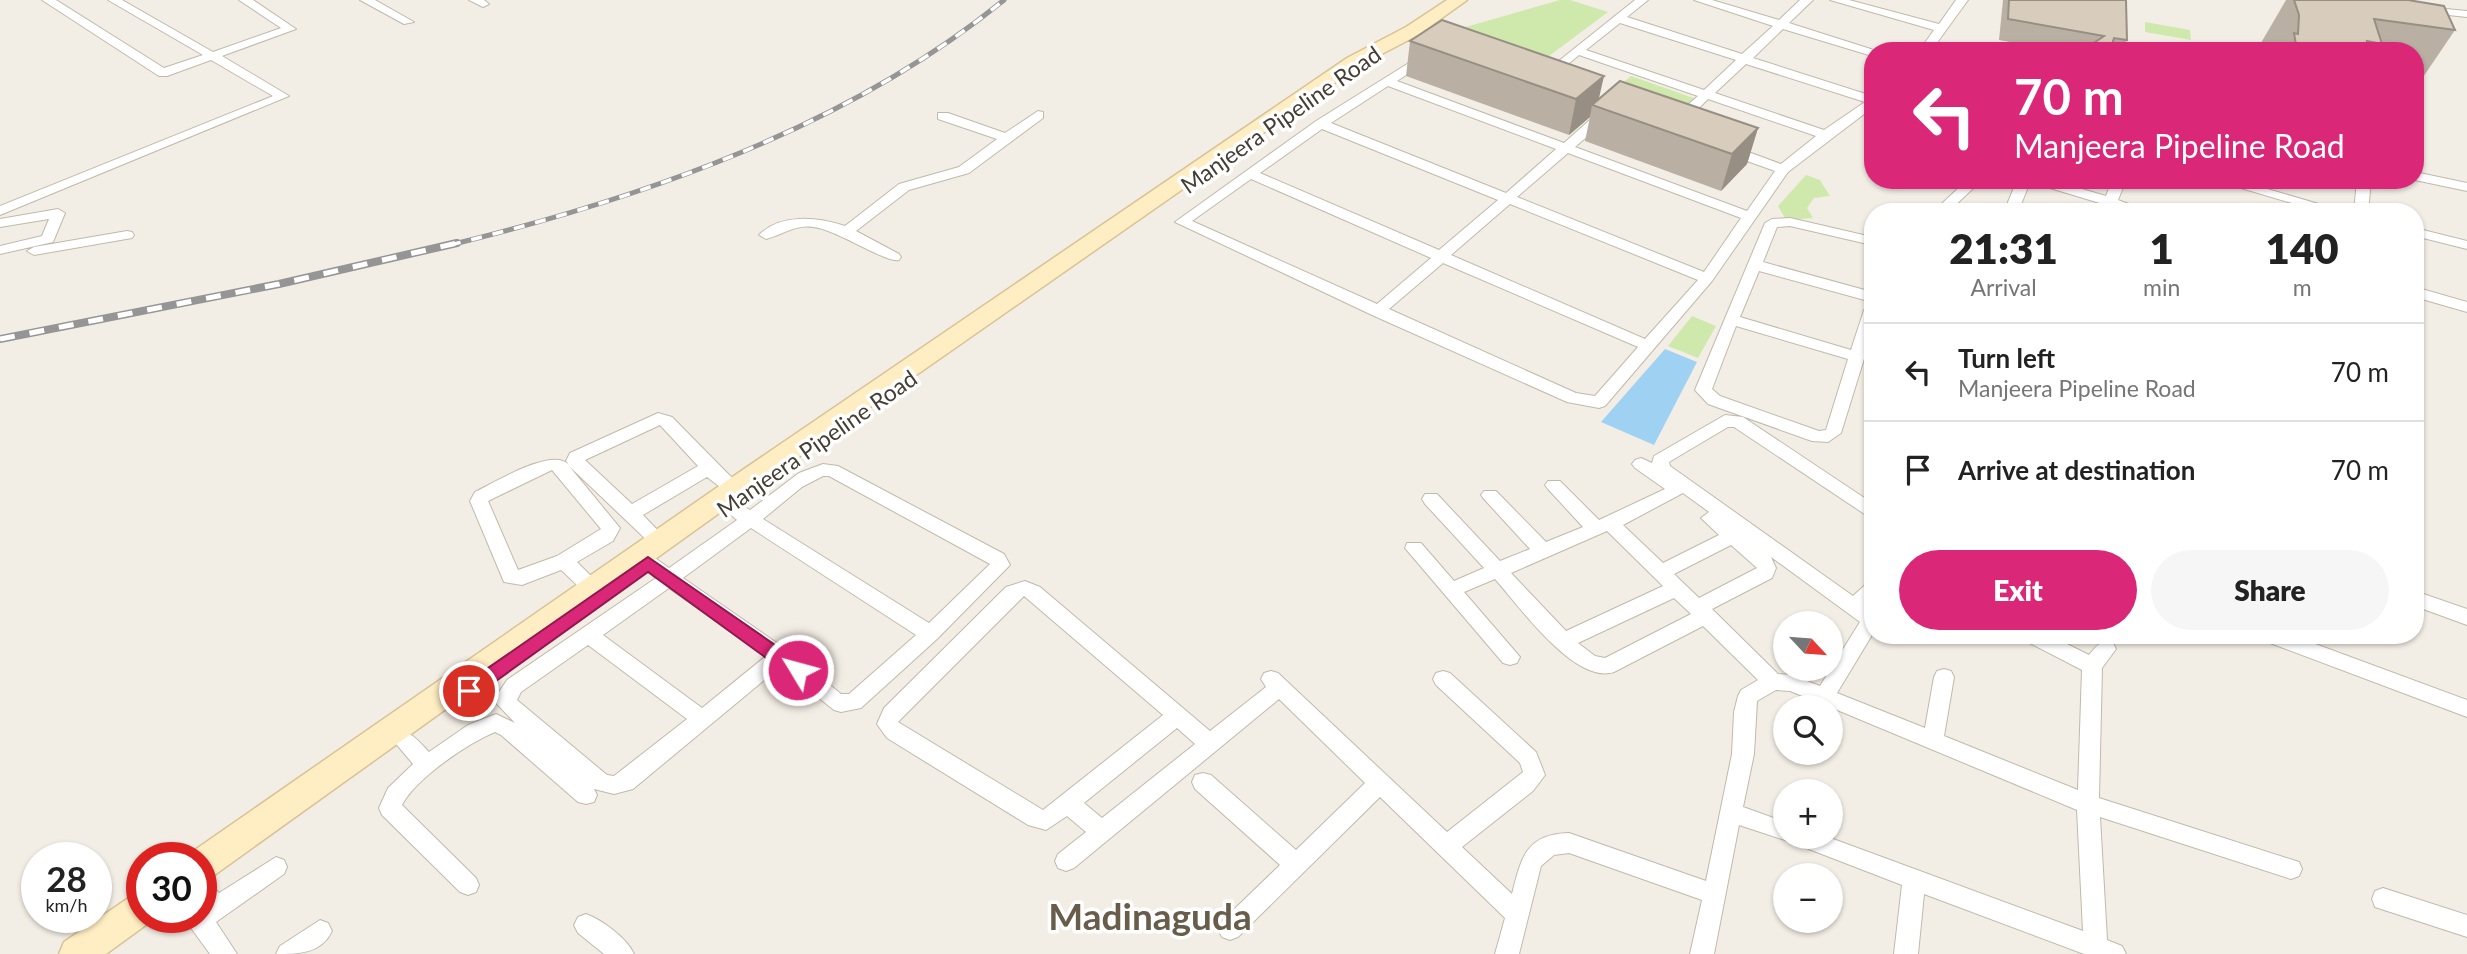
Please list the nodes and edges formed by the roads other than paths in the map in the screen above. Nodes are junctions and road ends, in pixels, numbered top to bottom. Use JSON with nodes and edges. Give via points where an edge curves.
{"nodes":[{"id":1,"x":48,"y":0,"type":"edge"},
{"id":2,"x":114,"y":0,"type":"edge"},
{"id":3,"x":245,"y":0,"type":"edge"},
{"id":4,"x":366,"y":0,"type":"edge"},
{"id":5,"x":1459,"y":0,"type":"edge"},
{"id":6,"x":1642,"y":0,"type":"edge"},
{"id":7,"x":1700,"y":0,"type":"edge"},
{"id":8,"x":1807,"y":0,"type":"edge"},
{"id":9,"x":1836,"y":0,"type":"edge"},
{"id":10,"x":1962,"y":0,"type":"edge"},
{"id":11,"x":2416,"y":9,"type":"edge"},
{"id":12,"x":2467,"y":14,"type":"edge"},
{"id":13,"x":1620,"y":19,"type":"junction"},
{"id":14,"x":408,"y":22,"type":"dead end"},
{"id":15,"x":1781,"y":24,"type":"junction"},
{"id":16,"x":1943,"y":29,"type":"junction"},
{"id":17,"x":1419,"y":41,"type":"junction"},
{"id":18,"x":1932,"y":42,"type":"edge"},
{"id":19,"x":1864,"y":50,"type":"edge"},
{"id":20,"x":1578,"y":51,"type":"junction"},
{"id":21,"x":214,"y":56,"type":"junction"},
{"id":22,"x":1745,"y":59,"type":"junction"},
{"id":23,"x":1386,"y":82,"type":"junction"},
{"id":24,"x":1550,"y":87,"type":"edge"},
{"id":25,"x":1706,"y":94,"type":"junction"},
{"id":26,"x":1864,"y":99,"type":"edge"},
{"id":27,"x":1611,"y":108,"type":"edge"},
{"id":28,"x":1864,"y":108,"type":"edge"},
{"id":29,"x":1038,"y":115,"type":"dead end"},
{"id":30,"x":943,"y":116,"type":"dead end"},
{"id":31,"x":1321,"y":124,"type":"junction"},
{"id":32,"x":1670,"y":129,"type":"edge"},
{"id":33,"x":1826,"y":135,"type":"junction"},
{"id":34,"x":1006,"y":138,"type":"junction"},
{"id":35,"x":1708,"y":142,"type":"edge"},
{"id":36,"x":1565,"y":148,"type":"junction"},
{"id":37,"x":1783,"y":169,"type":"junction"},
{"id":38,"x":1250,"y":174,"type":"junction"},
{"id":39,"x":2424,"y":178,"type":"edge"},
{"id":40,"x":2467,"y":187,"type":"edge"},
{"id":41,"x":1965,"y":189,"type":"edge"},
{"id":42,"x":2060,"y":189,"type":"edge"},
{"id":43,"x":2254,"y":189,"type":"edge"},
{"id":44,"x":1508,"y":198,"type":"junction"},
{"id":45,"x":1950,"y":203,"type":"edge"},
{"id":46,"x":2097,"y":203,"type":"edge"},
{"id":47,"x":2306,"y":203,"type":"edge"},
{"id":48,"x":0,"y":211,"type":"edge"},
{"id":49,"x":1748,"y":216,"type":"junction"},
{"id":50,"x":0,"y":223,"type":"edge"},
{"id":51,"x":845,"y":233,"type":"junction"},
{"id":52,"x":2424,"y":234,"type":"edge"},
{"id":53,"x":127,"y":235,"type":"dead end"},
{"id":54,"x":766,"y":235,"type":"dead end"},
{"id":55,"x":1864,"y":239,"type":"edge"},
{"id":56,"x":2467,"y":245,"type":"edge"},
{"id":57,"x":25,"y":249,"type":"junction"},
{"id":58,"x":0,"y":250,"type":"edge"},
{"id":59,"x":0,"y":257,"type":"edge"},
{"id":60,"x":894,"y":257,"type":"dead end"},
{"id":61,"x":1441,"y":257,"type":"junction"},
{"id":62,"x":1756,"y":265,"type":"junction"},
{"id":63,"x":1707,"y":278,"type":"junction"},
{"id":64,"x":1864,"y":295,"type":"edge"},
{"id":65,"x":2424,"y":295,"type":"edge"},
{"id":66,"x":2467,"y":307,"type":"edge"},
{"id":67,"x":1377,"y":312,"type":"junction"},
{"id":68,"x":1731,"y":319,"type":"junction"},
{"id":69,"x":1864,"y":337,"type":"edge"},
{"id":70,"x":1646,"y":345,"type":"junction"},
{"id":71,"x":1858,"y":357,"type":"junction"},
{"id":72,"x":1641,"y":464,"type":"dead end"},
{"id":73,"x":709,"y":468,"type":"junction"},
{"id":74,"x":1553,"y":485,"type":"dead end"},
{"id":75,"x":1676,"y":491,"type":"junction"},
{"id":76,"x":1490,"y":495,"type":"dead end"},
{"id":77,"x":1431,"y":499,"type":"dead end"},
{"id":78,"x":738,"y":505,"type":"junction"},
{"id":79,"x":1864,"y":507,"type":"edge"},
{"id":80,"x":631,"y":513,"type":"junction"},
{"id":81,"x":1603,"y":526,"type":"junction"},
{"id":82,"x":1733,"y":536,"type":"junction"},
{"id":83,"x":1414,"y":548,"type":"dead end"},
{"id":84,"x":1544,"y":552,"type":"junction"},
{"id":85,"x":564,"y":561,"type":"junction"},
{"id":86,"x":659,"y":561,"type":"junction"},
{"id":87,"x":1499,"y":571,"type":"junction"},
{"id":88,"x":1661,"y":573,"type":"junction"},
{"id":89,"x":594,"y":588,"type":"junction"},
{"id":90,"x":1677,"y":588,"type":"junction"},
{"id":91,"x":1451,"y":590,"type":"junction"},
{"id":92,"x":1864,"y":598,"type":"edge"},
{"id":93,"x":2424,"y":601,"type":"edge"},
{"id":94,"x":1854,"y":607,"type":"junction"},
{"id":95,"x":1702,"y":612,"type":"junction"},
{"id":96,"x":1864,"y":614,"type":"edge"},
{"id":97,"x":2467,"y":617,"type":"edge"},
{"id":98,"x":1864,"y":633,"type":"edge"},
{"id":99,"x":930,"y":634,"type":"junction"},
{"id":100,"x":590,"y":636,"type":"junction"},
{"id":101,"x":1563,"y":641,"type":"junction"},
{"id":102,"x":2059,"y":644,"type":"edge"},
{"id":103,"x":2293,"y":644,"type":"edge"},
{"id":104,"x":779,"y":656,"type":"junction"},
{"id":105,"x":1510,"y":657,"type":"dead end"},
{"id":106,"x":1944,"y":677,"type":"dead end"},
{"id":107,"x":1443,"y":679,"type":"dead end"},
{"id":108,"x":1773,"y":682,"type":"junction"},
{"id":109,"x":1819,"y":695,"type":"edge"},
{"id":110,"x":1825,"y":695,"type":"edge"},
{"id":111,"x":1843,"y":705,"type":"edge"},
{"id":112,"x":2467,"y":709,"type":"edge"},
{"id":113,"x":1177,"y":716,"type":"junction"},
{"id":114,"x":702,"y":719,"type":"junction"},
{"id":115,"x":401,"y":739,"type":"junction"},
{"id":116,"x":1933,"y":741,"type":"junction"},
{"id":117,"x":1209,"y":743,"type":"junction"},
{"id":118,"x":428,"y":764,"type":"junction"},
{"id":119,"x":337,"y":777,"type":"junction"},
{"id":120,"x":1203,"y":782,"type":"dead end"},
{"id":121,"x":1380,"y":783,"type":"junction"},
{"id":122,"x":586,"y":795,"type":"dead end"},
{"id":123,"x":1069,"y":804,"type":"junction"},
{"id":124,"x":2088,"y":804,"type":"junction"},
{"id":125,"x":1731,"y":812,"type":"junction"},
{"id":126,"x":1773,"y":828,"type":"edge"},
{"id":127,"x":1102,"y":832,"type":"junction"},
{"id":128,"x":1446,"y":846,"type":"junction"},
{"id":129,"x":1832,"y":849,"type":"edge"},
{"id":130,"x":217,"y":856,"type":"edge"},
{"id":131,"x":1066,"y":861,"type":"dead end"},
{"id":132,"x":1296,"y":865,"type":"junction"},
{"id":133,"x":276,"y":867,"type":"dead end"},
{"id":134,"x":2291,"y":869,"type":"dead end"},
{"id":135,"x":217,"y":871,"type":"edge"},
{"id":136,"x":1914,"y":879,"type":"junction"},
{"id":137,"x":468,"y":885,"type":"dead end"},
{"id":138,"x":1714,"y":894,"type":"junction"},
{"id":139,"x":2383,"y":899,"type":"dead end"},
{"id":140,"x":217,"y":907,"type":"edge"},
{"id":141,"x":1519,"y":916,"type":"junction"},
{"id":142,"x":126,"y":919,"type":"edge"},
{"id":143,"x":586,"y":925,"type":"dead end"},
{"id":144,"x":2467,"y":926,"type":"edge"},
{"id":145,"x":1230,"y":929,"type":"dead end"},
{"id":146,"x":320,"y":931,"type":"dead end"},
{"id":147,"x":132,"y":933,"type":"edge"},
{"id":148,"x":207,"y":933,"type":"edge"},
{"id":149,"x":2102,"y":952,"type":"edge"},
{"id":150,"x":77,"y":954,"type":"edge"},
{"id":151,"x":102,"y":954,"type":"edge"},
{"id":152,"x":225,"y":954,"type":"edge"},
{"id":153,"x":288,"y":954,"type":"edge"},
{"id":154,"x":622,"y":954,"type":"edge"},
{"id":155,"x":1507,"y":954,"type":"edge"},
{"id":156,"x":1702,"y":954,"type":"edge"},
{"id":157,"x":1906,"y":954,"type":"edge"}],
"edges":[{"from":1,"to":21,"type":"street","via":[[158,71]]},
{"from":2,"to":21,"type":"street"},
{"from":3,"to":21,"type":"street","via":[[290,29]]},
{"from":4,"to":14,"type":"street"},
{"from":5,"to":17,"type":"main road","name":"Manjeera Pipeline Road"},
{"from":6,"to":13,"type":"street"},
{"from":7,"to":15,"type":"street"},
{"from":8,"to":15,"type":"street"},
{"from":9,"to":16,"type":"street"},
{"from":10,"to":16,"type":"street"},
{"from":11,"to":12,"type":"street"},
{"from":13,"to":20,"type":"street"},
{"from":13,"to":22,"type":"street"},
{"from":15,"to":19,"type":"street"},
{"from":15,"to":22,"type":"street"},
{"from":16,"to":18,"type":"street"},
{"from":17,"to":23,"type":"street"},
{"from":17,"to":78,"type":"main road","name":"Manjeera Pipeline Road","via":[[1366,66],[1125,229]]},
{"from":20,"to":24,"type":"street","via":[[1538,82]]},
{"from":20,"to":25,"type":"street"},
{"from":21,"to":48,"type":"street","via":[[283,96]]},
{"from":22,"to":25,"type":"street"},
{"from":22,"to":26,"type":"street"},
{"from":23,"to":31,"type":"street"},
{"from":23,"to":36,"type":"street"},
{"from":25,"to":32,"type":"street"},
{"from":25,"to":33,"type":"street"},
{"from":27,"to":36,"type":"street"},
{"from":28,"to":33,"type":"street"},
{"from":29,"to":34,"type":"street"},
{"from":30,"to":34,"type":"street"},
{"from":31,"to":38,"type":"street"},
{"from":31,"to":44,"type":"street"},
{"from":33,"to":37,"type":"street"},
{"from":34,"to":51,"type":"street","via":[[964,170],[904,187]]},
{"from":35,"to":37,"type":"street"},
{"from":36,"to":44,"type":"street"},
{"from":36,"to":49,"type":"street"},
{"from":37,"to":49,"type":"street"},
{"from":38,"to":61,"type":"street"},
{"from":38,"to":67,"type":"street","via":[[1182,222]]},
{"from":39,"to":40,"type":"street"},
{"from":41,"to":45,"type":"street"},
{"from":42,"to":46,"type":"street"},
{"from":43,"to":47,"type":"street"},
{"from":44,"to":61,"type":"street"},
{"from":44,"to":63,"type":"street"},
{"from":49,"to":63,"type":"street"},
{"from":50,"to":57,"type":"street","via":[[58,212],[48,239]]},
{"from":51,"to":54,"type":"street","via":[[803,222]]},
{"from":51,"to":60,"type":"street"},
{"from":52,"to":56,"type":"street"},
{"from":53,"to":57,"type":"street","via":[[110,233]]},
{"from":55,"to":62,"type":"street","via":[[1780,221],[1772,223]]},
{"from":57,"to":58,"type":"street"},
{"from":57,"to":59,"type":"street"},
{"from":61,"to":67,"type":"street"},
{"from":61,"to":70,"type":"street"},
{"from":62,"to":64,"type":"street"},
{"from":62,"to":68,"type":"street"},
{"from":63,"to":70,"type":"street"},
{"from":65,"to":66,"type":"street"},
{"from":67,"to":70,"type":"street","via":[[1584,401],[1599,402]]},
{"from":68,"to":71,"type":"street"},
{"from":68,"to":71,"type":"street","via":[[1703,390],[1714,400],[1818,437],[1833,433]]},
{"from":69,"to":71,"type":"street"},
{"from":72,"to":75,"type":"street"},
{"from":73,"to":78,"type":"street"},
{"from":73,"to":80,"type":"street"},
{"from":73,"to":80,"type":"street","via":[[666,421],[658,419],[576,457],[575,461]]},
{"from":74,"to":81,"type":"street"},
{"from":75,"to":81,"type":"street"},
{"from":75,"to":82,"type":"street"},
{"from":76,"to":84,"type":"street"},
{"from":77,"to":87,"type":"street"},
{"from":78,"to":86,"type":"main road","name":"Manjeera Pipeline Road"},
{"from":78,"to":99,"type":"street"},
{"from":78,"to":99,"type":"street","via":[[815,471],[832,470],[996,559],[1001,565],[996,573]]},
{"from":79,"to":94,"type":"street","via":[[1737,421],[1725,421],[1660,460],[1662,469]]},
{"from":80,"to":86,"type":"street"},
{"from":81,"to":84,"type":"street"},
{"from":81,"to":88,"type":"street"},
{"from":82,"to":88,"type":"street"},
{"from":82,"to":95,"type":"street","via":[[1768,568]]},
{"from":83,"to":91,"type":"street"},
{"from":84,"to":87,"type":"street"},
{"from":85,"to":85,"type":"street","via":[[607,536],[611,528],[559,465],[550,464],[481,497],[511,577],[522,578]]},
{"from":85,"to":89,"type":"street"},
{"from":86,"to":89,"type":"main road","name":"Manjeera Pipeline Road"},
{"from":86,"to":100,"type":"street"},
{"from":86,"to":104,"type":"street"},
{"from":86,"to":115,"type":"main road","name":"Manjeera Pipeline Road"},
{"from":87,"to":91,"type":"street"},
{"from":87,"to":101,"type":"street"},
{"from":88,"to":90,"type":"street"},
{"from":89,"to":119,"type":"main road","name":"Manjeera Pipeline Road"},
{"from":90,"to":95,"type":"street"},
{"from":90,"to":101,"type":"street"},
{"from":91,"to":105,"type":"street"},
{"from":92,"to":94,"type":"street"},
{"from":93,"to":97,"type":"street"},
{"from":94,"to":96,"type":"street"},
{"from":95,"to":101,"type":"street","via":[[1607,666],[1581,659]]},
{"from":95,"to":108,"type":"street"},
{"from":98,"to":110,"type":"street"},
{"from":99,"to":104,"type":"street","via":[[854,702],[841,704]]},
{"from":100,"to":114,"type":"street"},
{"from":100,"to":114,"type":"street","via":[[514,686],[507,704],[603,783],[625,782]]},
{"from":102,"to":124,"type":"street","via":[[2099,657]]},
{"from":103,"to":112,"type":"street"},
{"from":104,"to":114,"type":"street"},
{"from":106,"to":116,"type":"street"},
{"from":107,"to":128,"type":"street","via":[[1529,758],[1534,775]]},
{"from":108,"to":109,"type":"street","via":[[1791,683]]},
{"from":108,"to":125,"type":"street","via":[[1748,696]]},
{"from":111,"to":116,"type":"street"},
{"from":113,"to":117,"type":"street"},
{"from":113,"to":123,"type":"street"},
{"from":113,"to":123,"type":"street","via":[[1025,588],[1013,592],[891,713],[887,724],[894,732],[1036,818],[1046,820]]},
{"from":115,"to":118,"type":"street"},
{"from":115,"to":119,"type":"main road","name":"Manjeera Pipeline Road"},
{"from":116,"to":124,"type":"street"},
{"from":117,"to":121,"type":"street","via":[[1275,683]]},
{"from":117,"to":127,"type":"street"},
{"from":118,"to":122,"type":"street","via":[[475,731],[496,723]]},
{"from":118,"to":137,"type":"street","via":[[392,799],[390,808]]},
{"from":119,"to":130,"type":"main road","name":"Manjeera Pipeline Road"},
{"from":119,"to":135,"type":"main road","name":"Manjeera Pipeline Road"},
{"from":120,"to":132,"type":"street"},
{"from":121,"to":128,"type":"street"},
{"from":121,"to":132,"type":"street"},
{"from":123,"to":127,"type":"street"},
{"from":124,"to":134,"type":"street"},
{"from":124,"to":149,"type":"street"},
{"from":125,"to":126,"type":"street"},
{"from":125,"to":138,"type":"street"},
{"from":127,"to":131,"type":"street"},
{"from":128,"to":141,"type":"street"},
{"from":129,"to":136,"type":"street"},
{"from":132,"to":145,"type":"street"},
{"from":133,"to":140,"type":"street"},
{"from":136,"to":149,"type":"street"},
{"from":136,"to":157,"type":"street"},
{"from":138,"to":141,"type":"street","via":[[1569,843],[1550,843],[1531,863]]},
{"from":138,"to":156,"type":"street"},
{"from":139,"to":144,"type":"street"},
{"from":141,"to":155,"type":"street"},
{"from":142,"to":150,"type":"main road"},
{"from":143,"to":154,"type":"street"},
{"from":146,"to":153,"type":"street"},
{"from":147,"to":151,"type":"main road"},
{"from":148,"to":152,"type":"street"}]}
